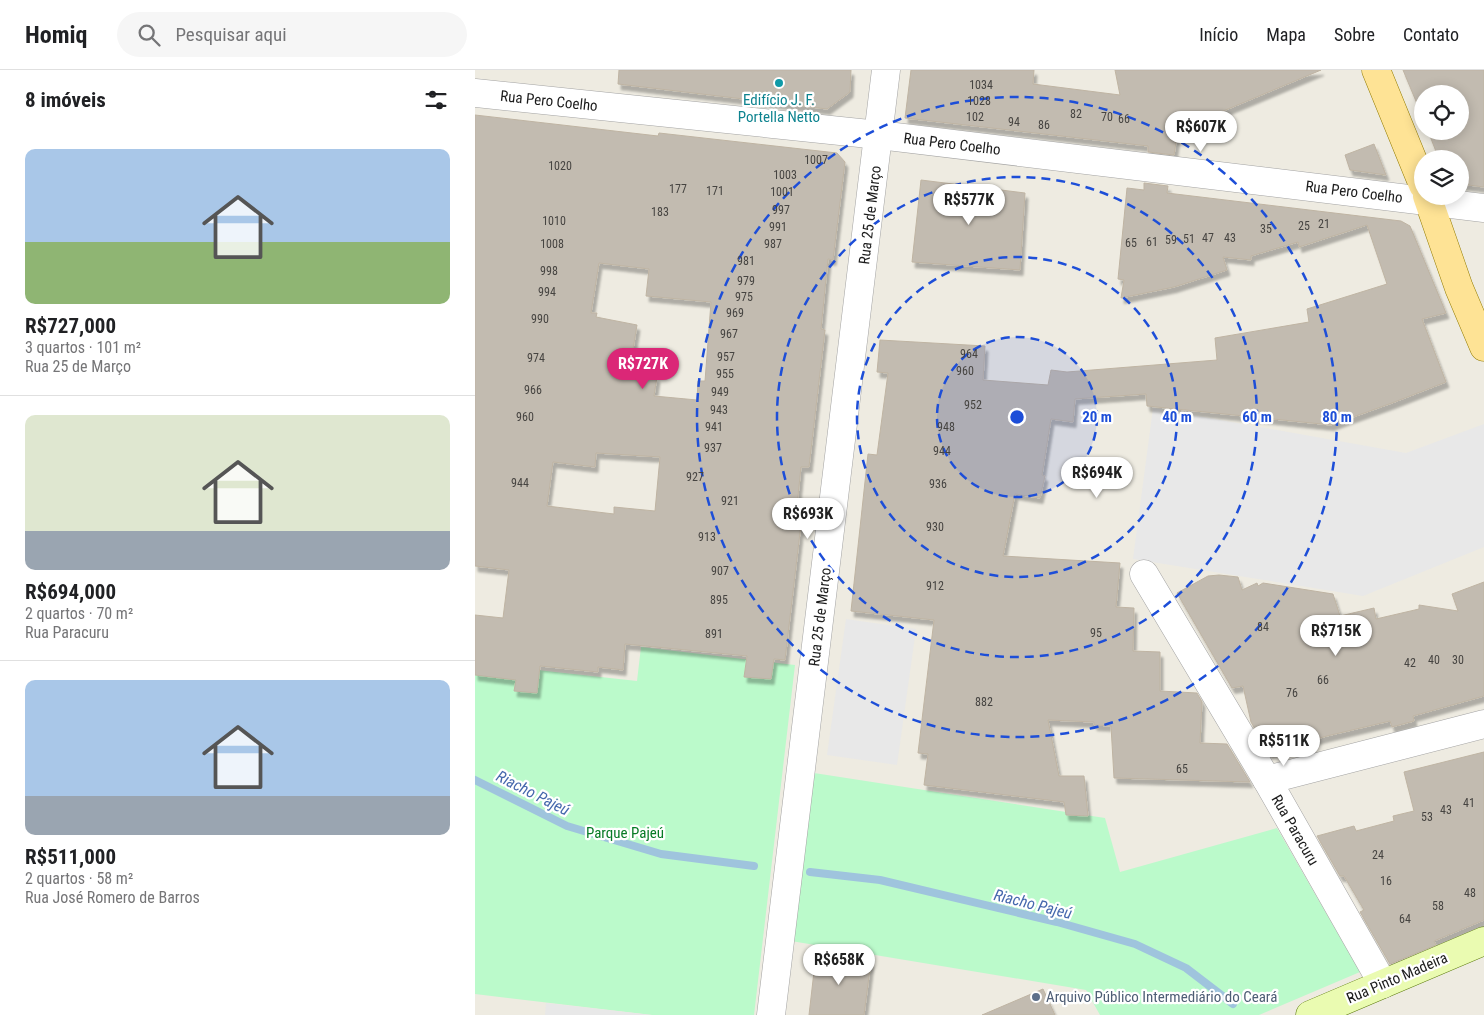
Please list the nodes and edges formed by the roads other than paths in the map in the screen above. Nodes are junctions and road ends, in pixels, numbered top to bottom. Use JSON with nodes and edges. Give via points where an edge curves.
{"nodes":[{"id":1,"x":886,"y":70,"type":"edge"},
{"id":2,"x":1376,"y":70,"type":"edge"},
{"id":3,"x":475,"y":93,"type":"edge"},
{"id":4,"x":879,"y":135,"type":"junction"},
{"id":5,"x":1414,"y":164,"type":"edge"},
{"id":6,"x":1414,"y":193,"type":"edge"},
{"id":7,"x":1469,"y":204,"type":"edge"},
{"id":8,"x":1430,"y":205,"type":"edge"},
{"id":9,"x":1484,"y":208,"type":"edge"},
{"id":10,"x":1484,"y":347,"type":"edge"},
{"id":11,"x":1144,"y":574,"type":"dead end"},
{"id":12,"x":1484,"y":724,"type":"edge"},
{"id":13,"x":1267,"y":780,"type":"junction"},
{"id":14,"x":1484,"y":941,"type":"edge"},
{"id":15,"x":1383,"y":984,"type":"junction"},
{"id":16,"x":771,"y":1015,"type":"edge"},
{"id":17,"x":1310,"y":1015,"type":"edge"}],
"edges":[{"from":1,"to":4,"type":"street","name":"Rua 25 de Março"},
{"from":2,"to":5,"type":"main road"},
{"from":3,"to":4,"type":"street","name":"Rua Pero Coelho"},
{"from":4,"to":6,"type":"street","name":"Rua Pero Coelho"},
{"from":4,"to":16,"type":"street","name":"Rua 25 de Março"},
{"from":7,"to":9,"type":"street","name":"Rua Pero Coelho"},
{"from":8,"to":10,"type":"main road"},
{"from":11,"to":13,"type":"street","name":"Rua Paracuru"},
{"from":12,"to":13,"type":"street"},
{"from":13,"to":15,"type":"street","name":"Rua Paracuru"},
{"from":14,"to":15,"type":"main road","name":"Rua Pinto Madeira"},
{"from":15,"to":17,"type":"main road","name":"Rua Pinto Madeira"}]}
